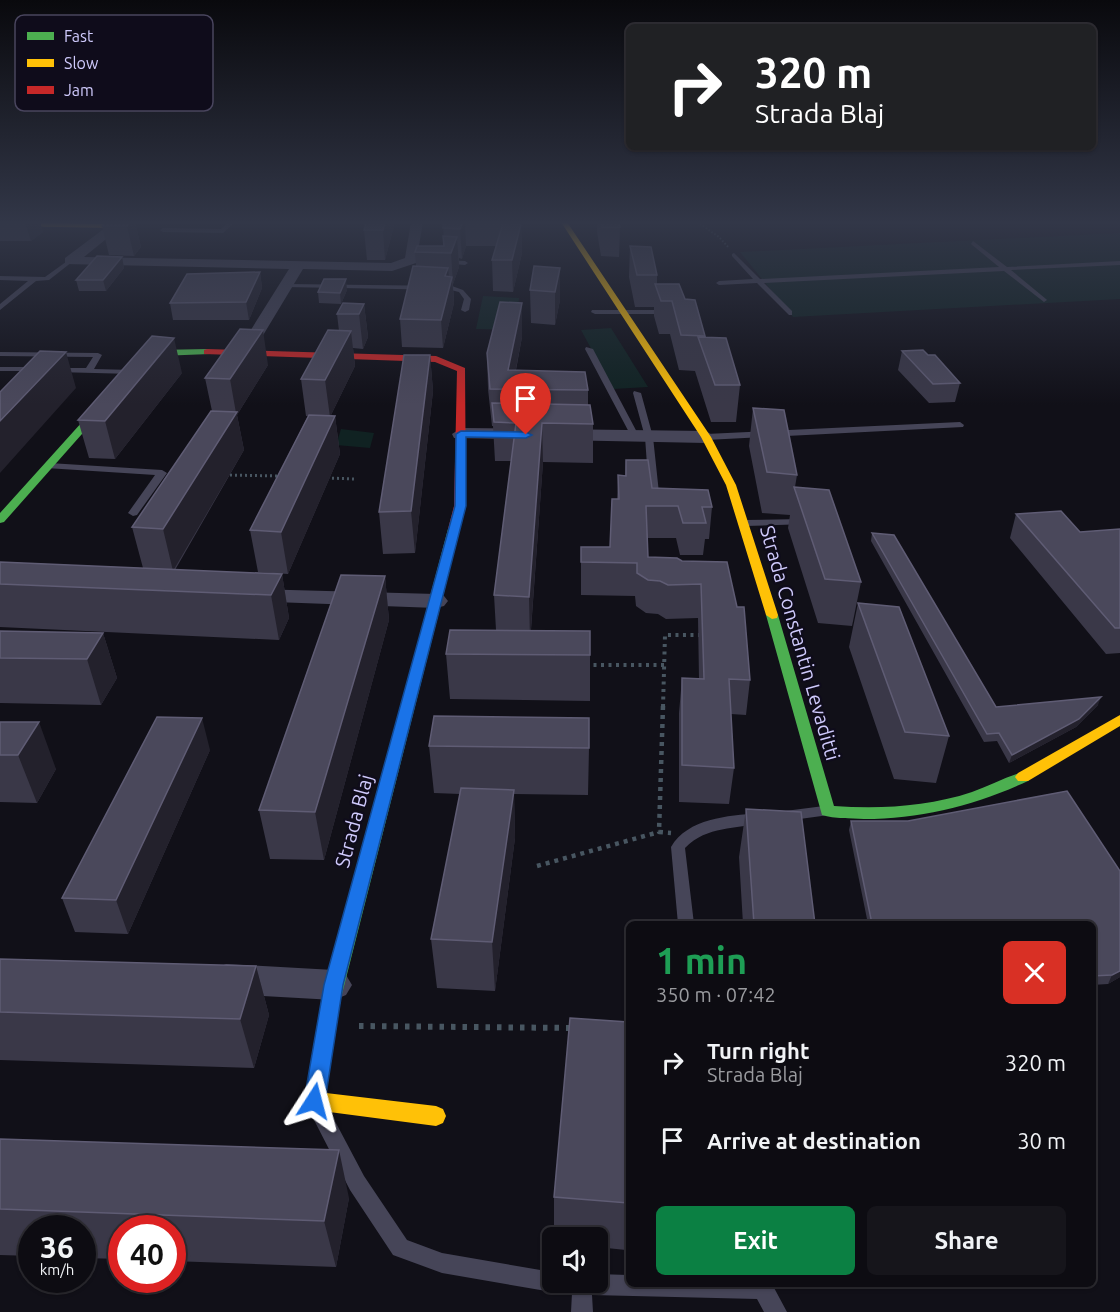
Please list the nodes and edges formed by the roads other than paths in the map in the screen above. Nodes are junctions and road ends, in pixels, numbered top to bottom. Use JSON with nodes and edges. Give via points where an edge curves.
{"nodes":[{"id":1,"x":29,"y":283,"type":"edge"},
{"id":2,"x":289,"y":283,"type":"edge"},
{"id":3,"x":604,"y":283,"type":"edge"},
{"id":4,"x":760,"y":283,"type":"edge"},
{"id":5,"x":1023,"y":283,"type":"edge"},
{"id":6,"x":287,"y":286,"type":"junction"},
{"id":7,"x":1044,"y":300,"type":"dead end"},
{"id":8,"x":0,"y":308,"type":"edge"},
{"id":9,"x":465,"y":310,"type":"dead end"},
{"id":10,"x":595,"y":312,"type":"dead end"},
{"id":11,"x":623,"y":312,"type":"junction"},
{"id":12,"x":674,"y":312,"type":"edge"},
{"id":13,"x":789,"y":314,"type":"dead end"},
{"id":14,"x":590,"y":349,"type":"dead end"},
{"id":15,"x":245,"y":352,"type":"junction"},
{"id":16,"x":0,"y":354,"type":"edge"},
{"id":17,"x":0,"y":369,"type":"edge"},
{"id":18,"x":89,"y":370,"type":"junction"},
{"id":19,"x":133,"y":372,"type":"junction"},
{"id":20,"x":637,"y":393,"type":"dead end"},
{"id":21,"x":960,"y":425,"type":"dead end"},
{"id":22,"x":461,"y":434,"type":"junction"},
{"id":23,"x":642,"y":436,"type":"junction"},
{"id":24,"x":706,"y":437,"type":"junction"},
{"id":25,"x":49,"y":466,"type":"junction"},
{"id":26,"x":654,"y":493,"type":"edge"},
{"id":27,"x":133,"y":513,"type":"dead end"},
{"id":28,"x":0,"y":520,"type":"edge"},
{"id":29,"x":815,"y":522,"type":"edge"},
{"id":30,"x":745,"y":523,"type":"junction"},
{"id":31,"x":224,"y":595,"type":"edge"},
{"id":32,"x":436,"y":601,"type":"junction"},
{"id":33,"x":1120,"y":720,"type":"edge"},
{"id":34,"x":828,"y":811,"type":"junction"},
{"id":35,"x":686,"y":921,"type":"edge"},
{"id":36,"x":191,"y":977,"type":"edge"},
{"id":37,"x":334,"y":985,"type":"junction"},
{"id":38,"x":314,"y":1101,"type":"junction"},
{"id":39,"x":436,"y":1116,"type":"dead end"},
{"id":40,"x":542,"y":1280,"type":"edge"},
{"id":41,"x":608,"y":1284,"type":"edge"},
{"id":42,"x":626,"y":1285,"type":"edge"},
{"id":43,"x":700,"y":1287,"type":"edge"},
{"id":44,"x":575,"y":1293,"type":"edge"},
{"id":45,"x":582,"y":1312,"type":"edge"},
{"id":46,"x":776,"y":1312,"type":"edge"}],
"edges":[{"from":1,"to":8,"type":"lane"},
{"from":2,"to":6,"type":"street"},
{"from":3,"to":11,"type":"street","name":"Strada Constantin Levaditti"},
{"from":4,"to":13,"type":"lane"},
{"from":5,"to":7,"type":"lane"},
{"from":6,"to":9,"type":"lane","via":[[452,288],[468,300]]},
{"from":6,"to":15,"type":"street"},
{"from":10,"to":11,"type":"lane"},
{"from":11,"to":12,"type":"lane"},
{"from":11,"to":24,"type":"street","name":"Strada Constantin Levaditti"},
{"from":14,"to":23,"type":"lane"},
{"from":15,"to":19,"type":"street","name":"Strada Blaj","via":[[174,351],[147,357]]},
{"from":15,"to":22,"type":"street","name":"Strada Blaj","via":[[436,359],[450,363],[462,370]]},
{"from":16,"to":18,"type":"lane","via":[[98,355]]},
{"from":17,"to":18,"type":"lane"},
{"from":18,"to":19,"type":"lane"},
{"from":19,"to":25,"type":"street"},
{"from":20,"to":23,"type":"lane"},
{"from":21,"to":24,"type":"lane"},
{"from":22,"to":23,"type":"street"},
{"from":22,"to":32,"type":"street","name":"Strada Blaj","via":[[460,506]]},
{"from":23,"to":24,"type":"street"},
{"from":23,"to":26,"type":"lane"},
{"from":24,"to":30,"type":"street","name":"Strada Constantin Levaditti"},
{"from":25,"to":27,"type":"lane","via":[[162,473]]},
{"from":25,"to":28,"type":"street"},
{"from":29,"to":30,"type":"lane"},
{"from":30,"to":34,"type":"street","name":"Strada Constantin Levaditti"},
{"from":31,"to":32,"type":"street"},
{"from":32,"to":37,"type":"street","name":"Strada Blaj"},
{"from":33,"to":34,"type":"street","via":[[1041,768],[993,790],[898,815],[859,816]]},
{"from":34,"to":35,"type":"lane","via":[[717,823],[688,834],[678,847]]},
{"from":36,"to":37,"type":"street"},
{"from":37,"to":38,"type":"street","name":"Strada Blaj"},
{"from":38,"to":39,"type":"street"},
{"from":38,"to":40,"type":"lane","via":[[357,1183],[400,1248],[442,1263]]},
{"from":41,"to":42,"type":"lane"},
{"from":43,"to":46,"type":"lane","via":[[764,1289]]},
{"from":44,"to":45,"type":"lane"}]}
